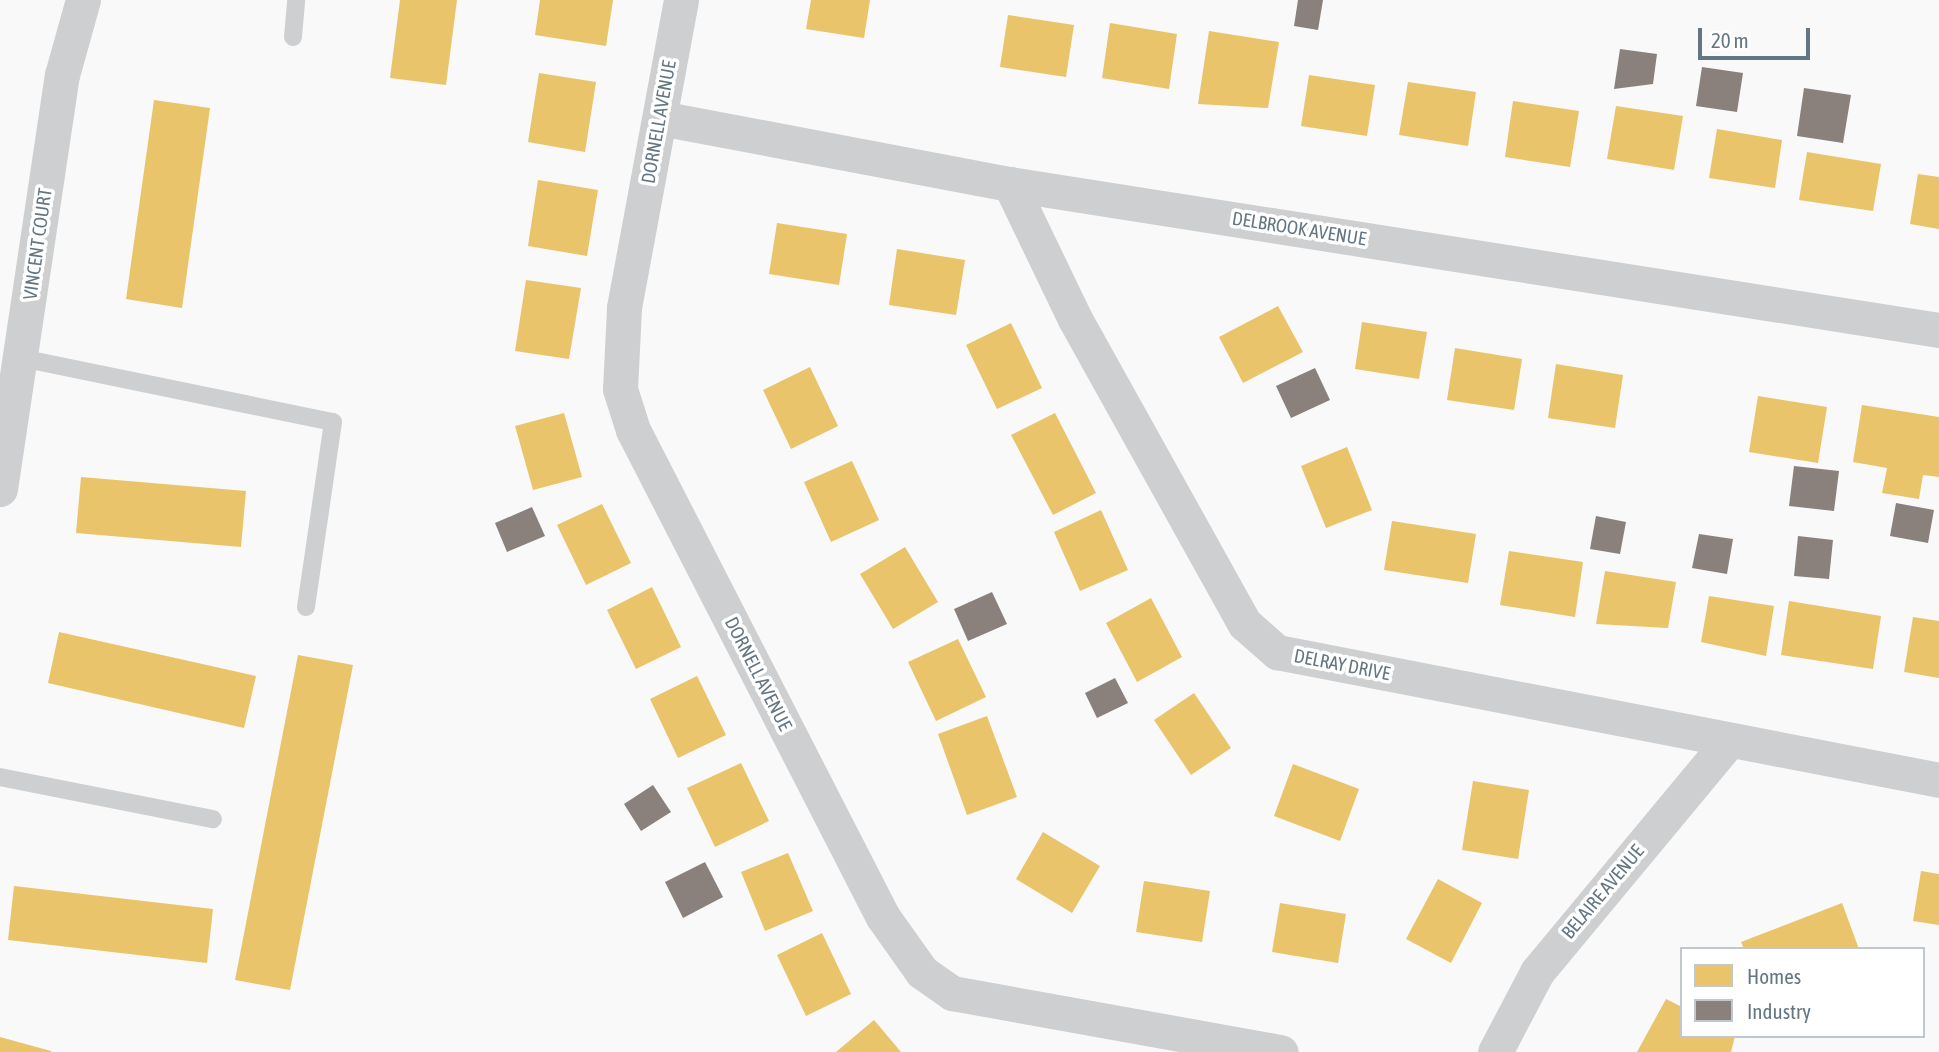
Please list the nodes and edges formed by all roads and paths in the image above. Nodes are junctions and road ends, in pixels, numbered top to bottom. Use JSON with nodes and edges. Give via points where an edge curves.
{"nodes":[{"id":1,"x":83,"y":0,"type":"edge"},
{"id":2,"x":296,"y":0,"type":"edge"},
{"id":3,"x":681,"y":0,"type":"edge"},
{"id":4,"x":293,"y":37,"type":"dead end"},
{"id":5,"x":660,"y":118,"type":"junction"},
{"id":6,"x":1010,"y":184,"type":"junction"},
{"id":7,"x":1939,"y":330,"type":"edge"},
{"id":8,"x":22,"y":358,"type":"junction"},
{"id":9,"x":0,"y":489,"type":"edge"},
{"id":10,"x":306,"y":607,"type":"dead end"},
{"id":11,"x":1728,"y":742,"type":"junction"},
{"id":12,"x":0,"y":777,"type":"edge"},
{"id":13,"x":1939,"y":780,"type":"edge"},
{"id":14,"x":213,"y":819,"type":"dead end"},
{"id":15,"x":1281,"y":1052,"type":"edge"},
{"id":16,"x":1495,"y":1052,"type":"edge"}],
"edges":[{"from":1,"to":8,"type":"street","name":"VINCENT COURT","via":[[62,75]]},
{"from":2,"to":4,"type":"lane"},
{"from":3,"to":5,"type":"street","name":"DORNELL AVENUE"},
{"from":5,"to":6,"type":"street","name":"DELBROOK AVENUE"},
{"from":5,"to":15,"type":"street","name":"DORNELL AVENUE","via":[[624,308],[620,389],[633,430],[883,917],[922,972],[951,993]]},
{"from":6,"to":7,"type":"street","name":"DELBROOK AVENUE"},
{"from":6,"to":11,"type":"street","name":"DELRAY DRIVE","via":[[1075,319],[1245,624],[1277,652]]},
{"from":8,"to":9,"type":"street","name":"VINCENT COURT"},
{"from":8,"to":10,"type":"lane","via":[[332,422]]},
{"from":11,"to":13,"type":"street","name":"DELRAY DRIVE"},
{"from":11,"to":16,"type":"street","name":"BELAIRE AVENUE","via":[[1537,972]]},
{"from":12,"to":14,"type":"lane"}]}
